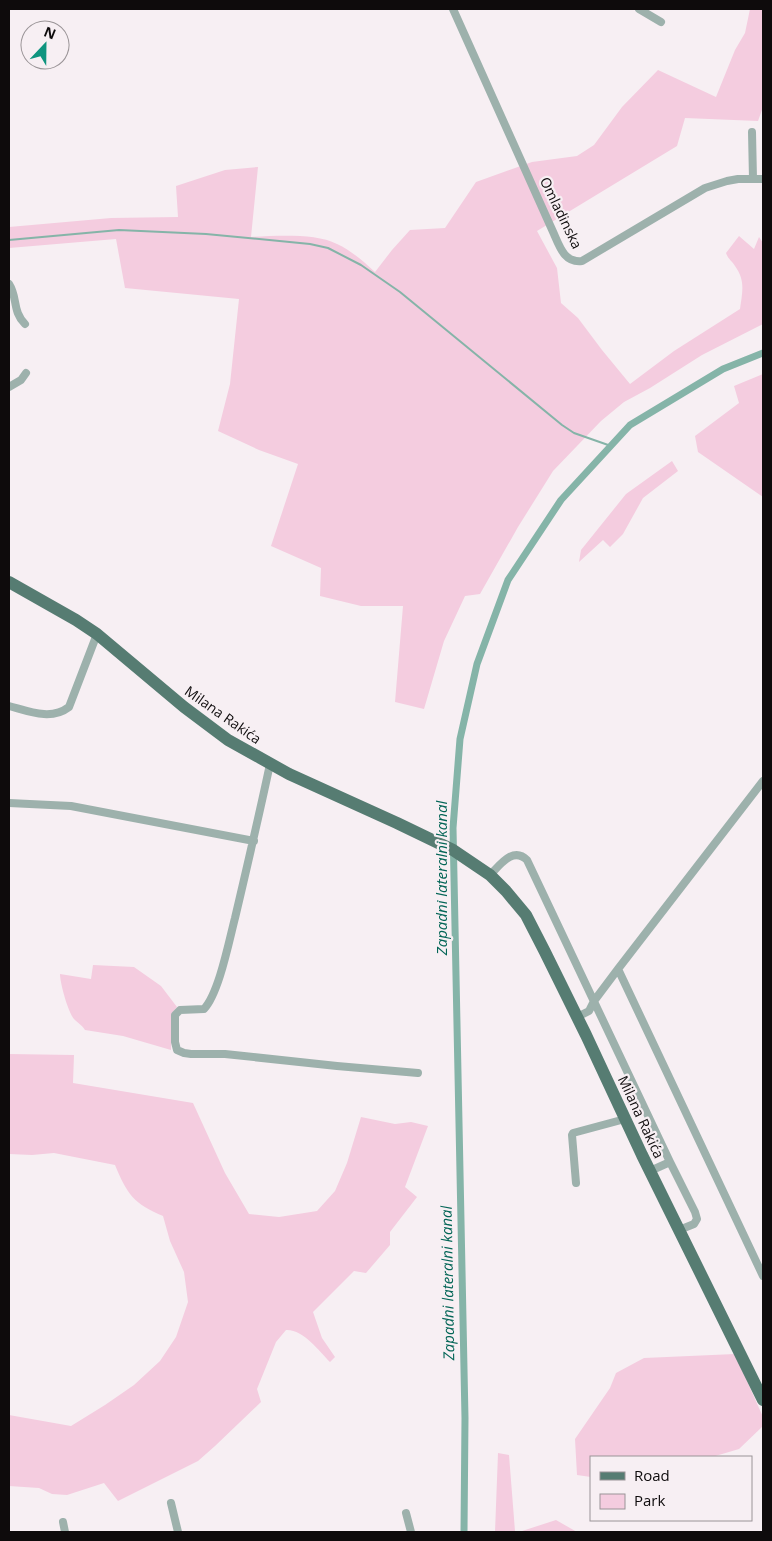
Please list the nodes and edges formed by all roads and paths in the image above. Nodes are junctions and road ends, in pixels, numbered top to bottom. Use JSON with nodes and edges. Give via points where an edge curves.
{"nodes":[{"id":1,"x":453,"y":9,"type":"edge"},
{"id":2,"x":639,"y":9,"type":"edge"},
{"id":3,"x":661,"y":22,"type":"dead end"},
{"id":4,"x":752,"y":132,"type":"dead end"},
{"id":5,"x":753,"y":179,"type":"junction"},
{"id":6,"x":763,"y":179,"type":"edge"},
{"id":7,"x":9,"y":284,"type":"edge"},
{"id":8,"x":25,"y":324,"type":"dead end"},
{"id":9,"x":26,"y":373,"type":"dead end"},
{"id":10,"x":9,"y":387,"type":"edge"},
{"id":11,"x":9,"y":582,"type":"edge"},
{"id":12,"x":97,"y":634,"type":"junction"},
{"id":13,"x":9,"y":706,"type":"edge"},
{"id":14,"x":270,"y":764,"type":"junction"},
{"id":15,"x":763,"y":781,"type":"edge"},
{"id":16,"x":9,"y":804,"type":"edge"},
{"id":17,"x":254,"y":841,"type":"junction"},
{"id":18,"x":490,"y":875,"type":"junction"},
{"id":19,"x":618,"y":969,"type":"junction"},
{"id":20,"x":594,"y":1001,"type":"junction"},
{"id":21,"x":577,"y":1017,"type":"junction"},
{"id":22,"x":418,"y":1073,"type":"dead end"},
{"id":23,"x":625,"y":1119,"type":"junction"},
{"id":24,"x":670,"y":1162,"type":"junction"},
{"id":25,"x":650,"y":1171,"type":"junction"},
{"id":26,"x":576,"y":1183,"type":"dead end"},
{"id":27,"x":679,"y":1230,"type":"junction"},
{"id":28,"x":763,"y":1276,"type":"edge"},
{"id":29,"x":763,"y":1400,"type":"edge"},
{"id":30,"x":171,"y":1503,"type":"dead end"},
{"id":31,"x":406,"y":1512,"type":"dead end"},
{"id":32,"x":63,"y":1522,"type":"dead end"},
{"id":33,"x":65,"y":1532,"type":"edge"},
{"id":34,"x":178,"y":1532,"type":"edge"},
{"id":35,"x":411,"y":1532,"type":"edge"}],
"edges":[{"from":1,"to":5,"type":"street","name":"Omladinska","via":[[562,252],[569,260],[582,261],[705,188],[727,181]]},
{"from":2,"to":3,"type":"street"},
{"from":4,"to":5,"type":"street"},
{"from":5,"to":6,"type":"street","name":"Omladinska"},
{"from":7,"to":8,"type":"street","via":[[17,314]]},
{"from":9,"to":10,"type":"street"},
{"from":11,"to":12,"type":"main road","name":"Milana Rakića"},
{"from":12,"to":13,"type":"street","via":[[69,707],[50,714]]},
{"from":12,"to":14,"type":"main road","name":"Milana Rakića","via":[[210,727]]},
{"from":14,"to":17,"type":"street"},
{"from":14,"to":18,"type":"main road","name":"Milana Rakića","via":[[437,842]]},
{"from":15,"to":19,"type":"street"},
{"from":16,"to":17,"type":"street","via":[[71,806]]},
{"from":17,"to":22,"type":"street","via":[[225,958],[210,1003],[204,1009],[180,1010],[175,1015],[177,1050],[190,1054],[225,1054]]},
{"from":18,"to":20,"type":"street","via":[[512,855],[518,854],[527,860]]},
{"from":18,"to":21,"type":"main road","name":"Milana Rakića","via":[[526,915]]},
{"from":19,"to":20,"type":"street"},
{"from":19,"to":28,"type":"street"},
{"from":20,"to":21,"type":"street","via":[[589,1011]]},
{"from":20,"to":24,"type":"street"},
{"from":21,"to":23,"type":"main road","name":"Milana Rakića"},
{"from":23,"to":25,"type":"main road","name":"Milana Rakića"},
{"from":23,"to":26,"type":"street","via":[[573,1133]]},
{"from":24,"to":25,"type":"street"},
{"from":24,"to":27,"type":"street","via":[[697,1219],[694,1224]]},
{"from":25,"to":27,"type":"main road","name":"Milana Rakića"},
{"from":27,"to":29,"type":"main road","name":"Milana Rakića"},
{"from":30,"to":34,"type":"street"},
{"from":31,"to":35,"type":"street"},
{"from":32,"to":33,"type":"street"}]}
